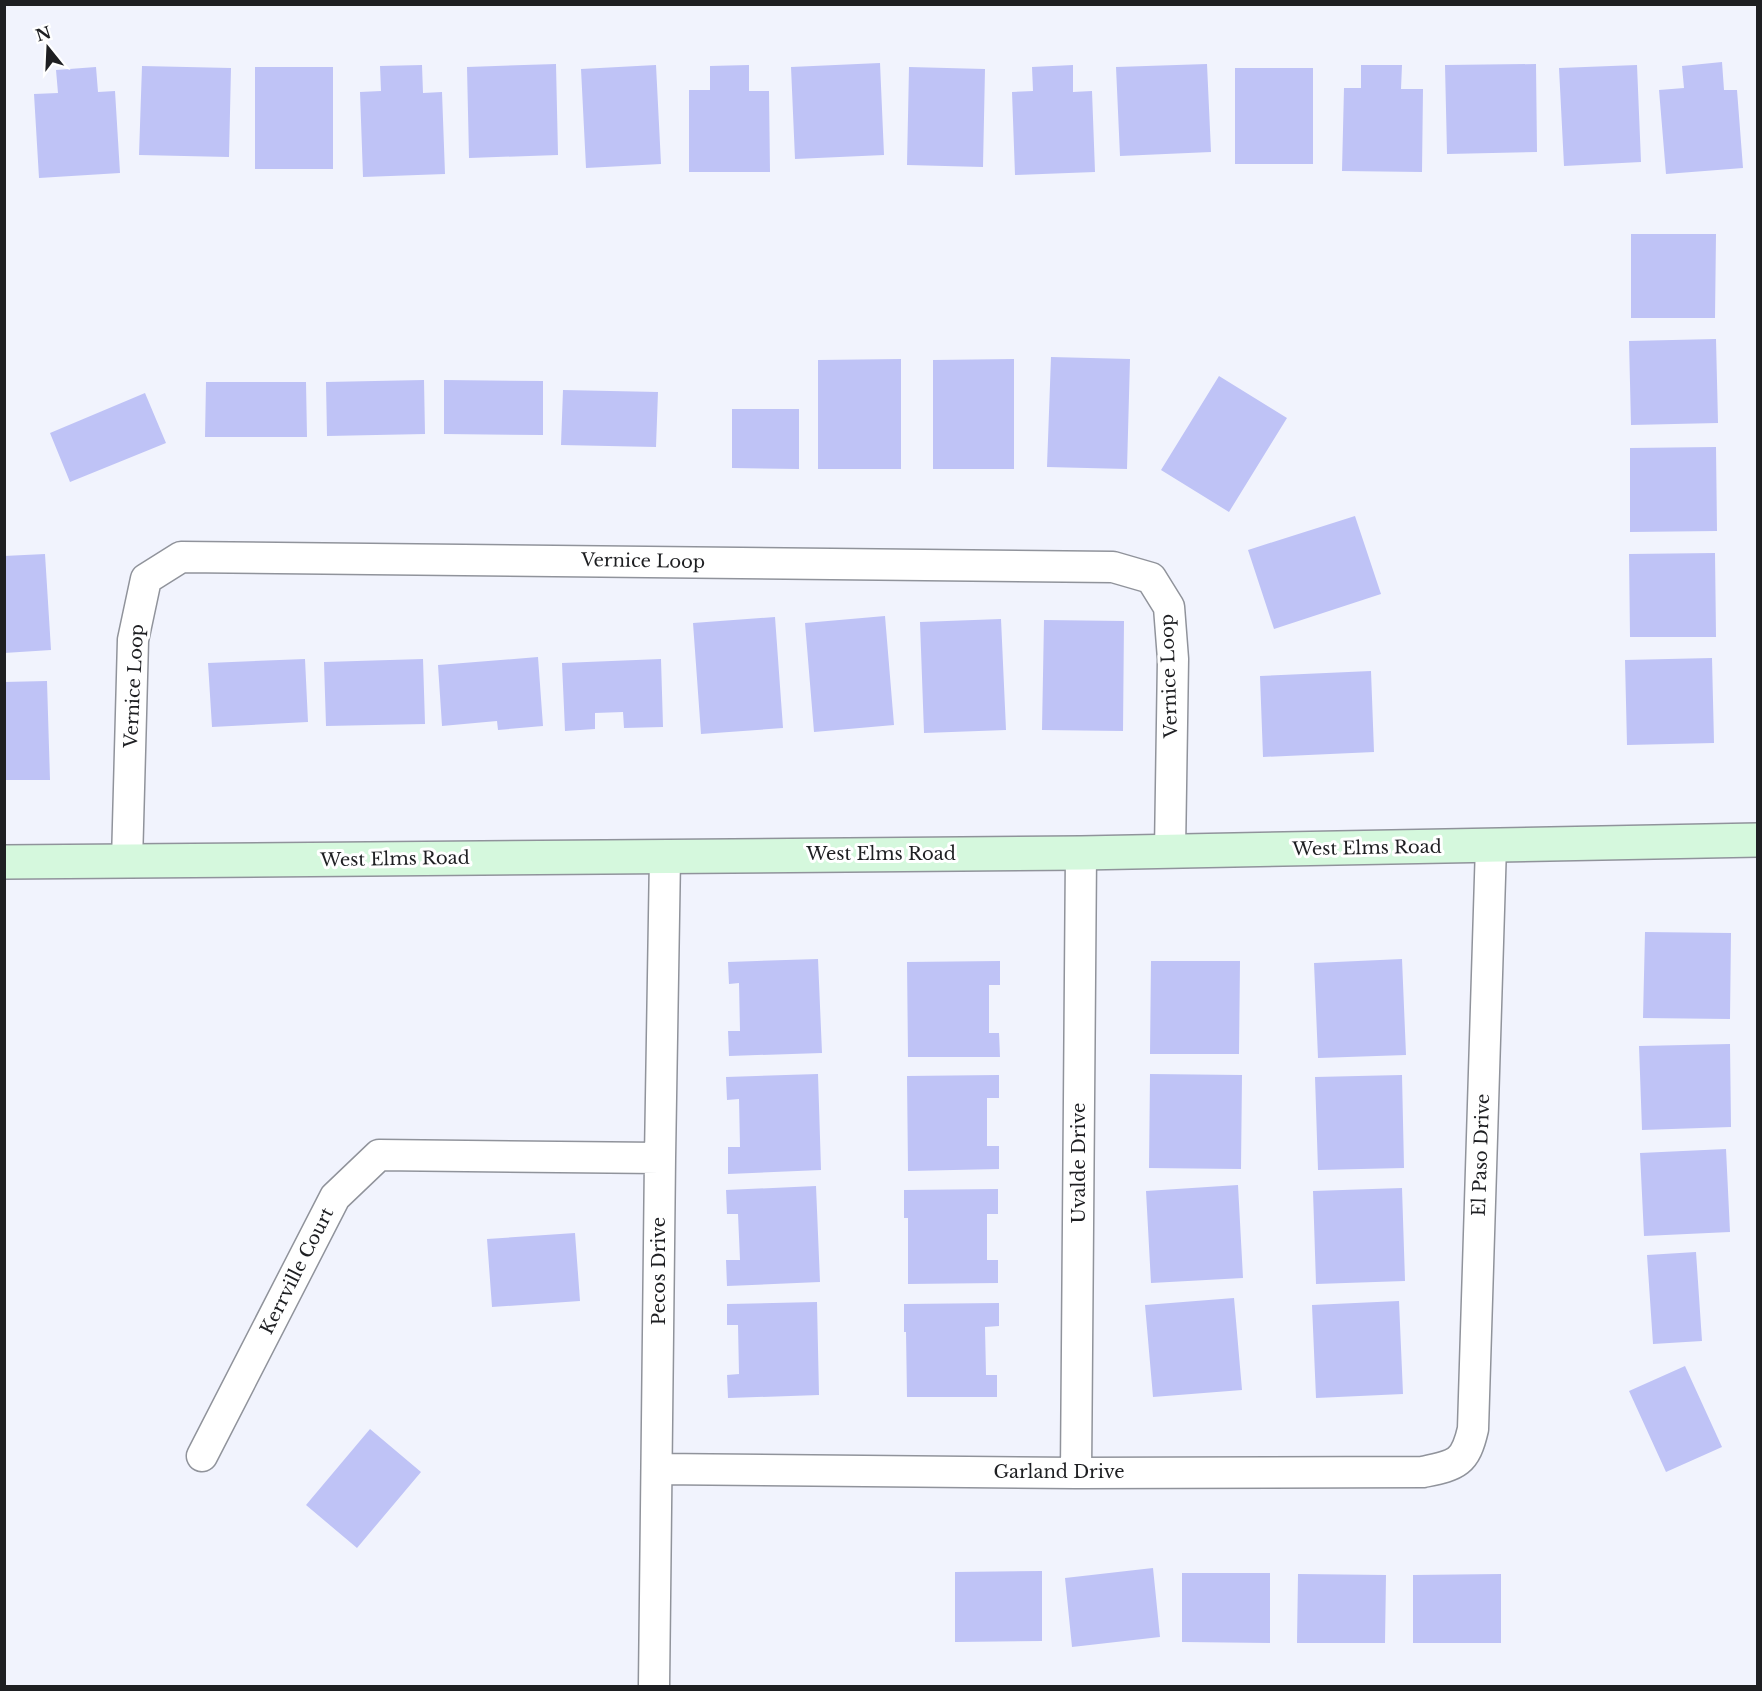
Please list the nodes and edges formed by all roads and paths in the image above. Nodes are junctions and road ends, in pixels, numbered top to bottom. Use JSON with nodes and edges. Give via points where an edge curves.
{"nodes":[{"id":1,"x":1758,"y":840,"type":"edge"},
{"id":2,"x":1491,"y":845,"type":"junction"},
{"id":3,"x":1170,"y":851,"type":"junction"},
{"id":4,"x":1081,"y":853,"type":"junction"},
{"id":5,"x":665,"y":856,"type":"junction"},
{"id":6,"x":4,"y":862,"type":"edge"},
{"id":7,"x":128,"y":862,"type":"junction"},
{"id":8,"x":660,"y":1158,"type":"junction"},
{"id":9,"x":202,"y":1456,"type":"dead end"},
{"id":10,"x":1458,"y":1462,"type":"joint"},
{"id":11,"x":657,"y":1469,"type":"junction"},
{"id":12,"x":1076,"y":1473,"type":"junction"},
{"id":13,"x":654,"y":1686,"type":"edge"}],
"edges":[{"from":1,"to":2,"type":"main road","name":"West Elms Road"},
{"from":2,"to":3,"type":"main road","name":"West Elms Road"},
{"from":2,"to":10,"type":"street","name":"El Paso Drive","via":[[1473,1429],[1469,1447]]},
{"from":3,"to":4,"type":"main road","name":"West Elms Road"},
{"from":3,"to":7,"type":"street","name":"Vernice Loop","via":[[1173,659],[1169,607],[1151,578],[1113,567],[182,557],[146,579],[133,640]]},
{"from":4,"to":5,"type":"main road","name":"West Elms Road"},
{"from":4,"to":12,"type":"street","name":"Uvalde Drive"},
{"from":5,"to":7,"type":"main road","name":"West Elms Road"},
{"from":5,"to":8,"type":"street","name":"Pecos Drive"},
{"from":6,"to":7,"type":"main road","name":"West Elms Road"},
{"from":8,"to":9,"type":"street","name":"Kerrville Court","via":[[379,1155],[335,1197]]},
{"from":8,"to":11,"type":"street","name":"Pecos Drive"},
{"from":10,"to":12,"type":"street","name":"Garland Drive","via":[[1423,1472]]},
{"from":11,"to":12,"type":"street","name":"Garland Drive"},
{"from":11,"to":13,"type":"street","name":"Pecos Drive"}]}
